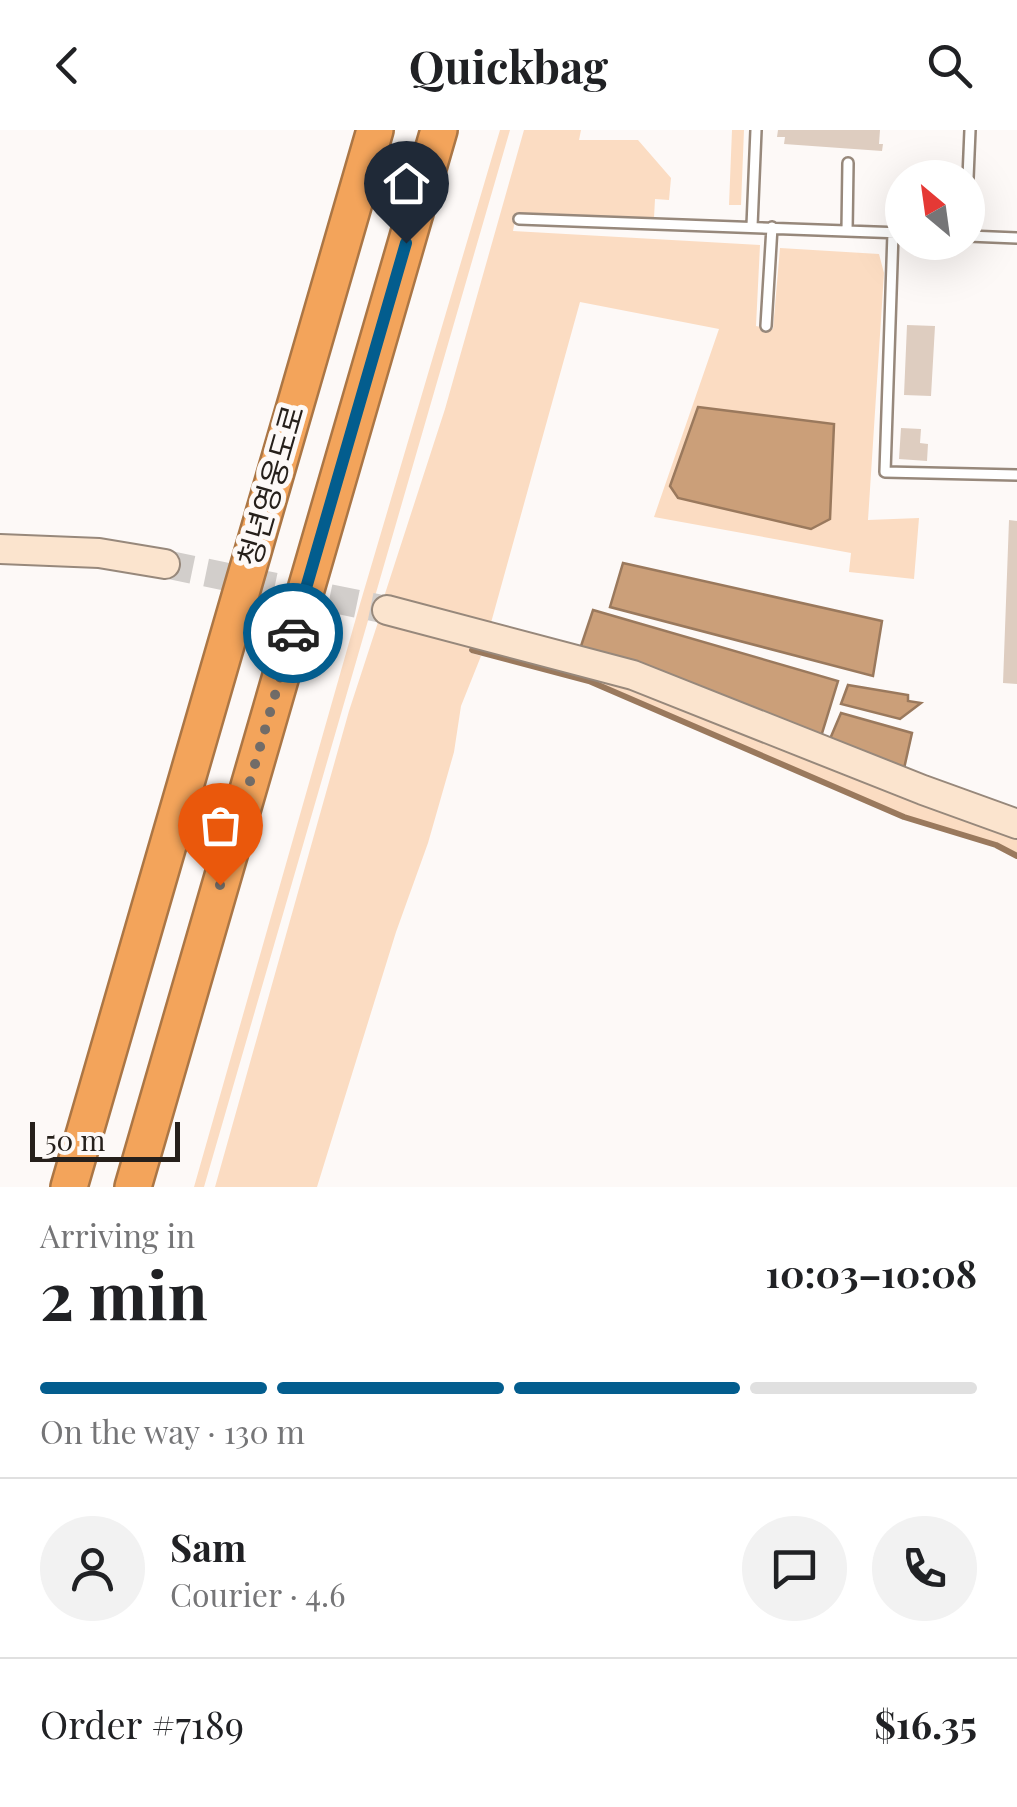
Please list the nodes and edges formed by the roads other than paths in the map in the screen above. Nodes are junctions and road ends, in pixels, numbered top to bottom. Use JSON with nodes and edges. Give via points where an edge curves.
{"nodes":[{"id":1,"x":375,"y":130,"type":"edge"},
{"id":2,"x":438,"y":130,"type":"edge"},
{"id":3,"x":756,"y":130,"type":"edge"},
{"id":4,"x":970,"y":130,"type":"edge"},
{"id":5,"x":969,"y":160,"type":"edge"},
{"id":6,"x":848,"y":163,"type":"dead end"},
{"id":7,"x":519,"y":220,"type":"dead end"},
{"id":8,"x":752,"y":226,"type":"junction"},
{"id":9,"x":772,"y":227,"type":"junction"},
{"id":10,"x":847,"y":231,"type":"junction"},
{"id":11,"x":885,"y":232,"type":"edge"},
{"id":12,"x":985,"y":237,"type":"edge"},
{"id":13,"x":1017,"y":238,"type":"edge"},
{"id":14,"x":897,"y":260,"type":"edge"},
{"id":15,"x":766,"y":326,"type":"dead end"},
{"id":16,"x":1017,"y":475,"type":"edge"},
{"id":17,"x":0,"y":549,"type":"edge"},
{"id":18,"x":166,"y":564,"type":"tunnel mouth"},
{"id":19,"x":386,"y":610,"type":"tunnel mouth"},
{"id":20,"x":1017,"y":824,"type":"edge"},
{"id":21,"x":70,"y":1187,"type":"edge"},
{"id":22,"x":133,"y":1187,"type":"edge"}],
"edges":[{"from":1,"to":21,"type":"highway","name":"청년영웅도로"},
{"from":2,"to":22,"type":"highway","name":"청년영웅도로"},
{"from":3,"to":8,"type":"lane"},
{"from":4,"to":5,"type":"lane"},
{"from":6,"to":10,"type":"lane"},
{"from":7,"to":8,"type":"lane"},
{"from":8,"to":9,"type":"lane"},
{"from":9,"to":10,"type":"lane"},
{"from":9,"to":15,"type":"lane"},
{"from":10,"to":11,"type":"lane"},
{"from":12,"to":13,"type":"lane"},
{"from":14,"to":16,"type":"lane","via":[[885,472]]},
{"from":17,"to":18,"type":"street","via":[[99,552]]},
{"from":19,"to":20,"type":"street","via":[[633,675]]}]}
